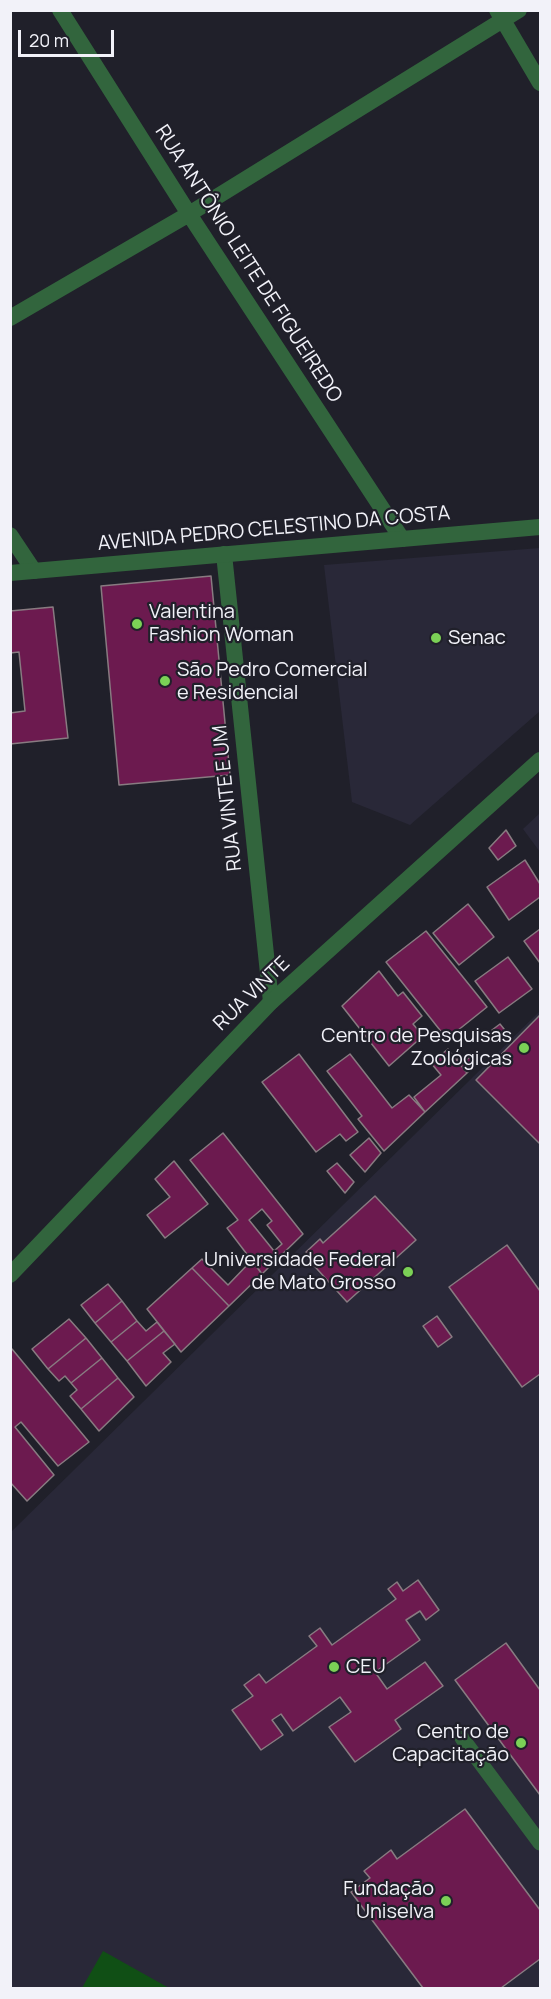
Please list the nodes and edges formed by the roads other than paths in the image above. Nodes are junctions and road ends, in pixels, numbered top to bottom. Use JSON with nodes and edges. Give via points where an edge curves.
{"nodes":[{"id":1,"x":60,"y":10,"type":"edge"},
{"id":2,"x":519,"y":10,"type":"edge"},
{"id":3,"x":500,"y":16,"type":"edge"},
{"id":4,"x":540,"y":83,"type":"edge"},
{"id":5,"x":189,"y":214,"type":"junction"},
{"id":6,"x":10,"y":318,"type":"edge"},
{"id":7,"x":540,"y":528,"type":"edge"},
{"id":8,"x":10,"y":535,"type":"edge"},
{"id":9,"x":402,"y":539,"type":"junction"},
{"id":10,"x":224,"y":554,"type":"junction"},
{"id":11,"x":34,"y":571,"type":"junction"},
{"id":12,"x":10,"y":573,"type":"edge"},
{"id":13,"x":540,"y":760,"type":"edge"},
{"id":14,"x":271,"y":1002,"type":"junction"},
{"id":15,"x":10,"y":1275,"type":"edge"},
{"id":16,"x":462,"y":1738,"type":"dead end"},
{"id":17,"x":540,"y":1843,"type":"edge"}],
"edges":[{"from":1,"to":5,"type":"street","name":"RUA ANTÔNIO LEITE DE FIGUEIREDO"},
{"from":2,"to":3,"type":"street"},
{"from":3,"to":4,"type":"street"},
{"from":3,"to":5,"type":"street"},
{"from":5,"to":6,"type":"street"},
{"from":5,"to":9,"type":"street","name":"RUA ANTÔNIO LEITE DE FIGUEIREDO"},
{"from":7,"to":9,"type":"street","name":"AVENIDA PEDRO CELESTINO DA COSTA"},
{"from":8,"to":11,"type":"street"},
{"from":9,"to":10,"type":"street","name":"AVENIDA PEDRO CELESTINO DA COSTA"},
{"from":10,"to":11,"type":"street","name":"AVENIDA PEDRO CELESTINO DA COSTA"},
{"from":10,"to":14,"type":"street","name":"RUA VINTE E UM"},
{"from":11,"to":12,"type":"street","name":"AVENIDA PEDRO CELESTINO DA COSTA"},
{"from":13,"to":14,"type":"street","name":"RUA VINTE"},
{"from":14,"to":15,"type":"street","name":"RUA VINTE"},
{"from":16,"to":17,"type":"lane"}]}
